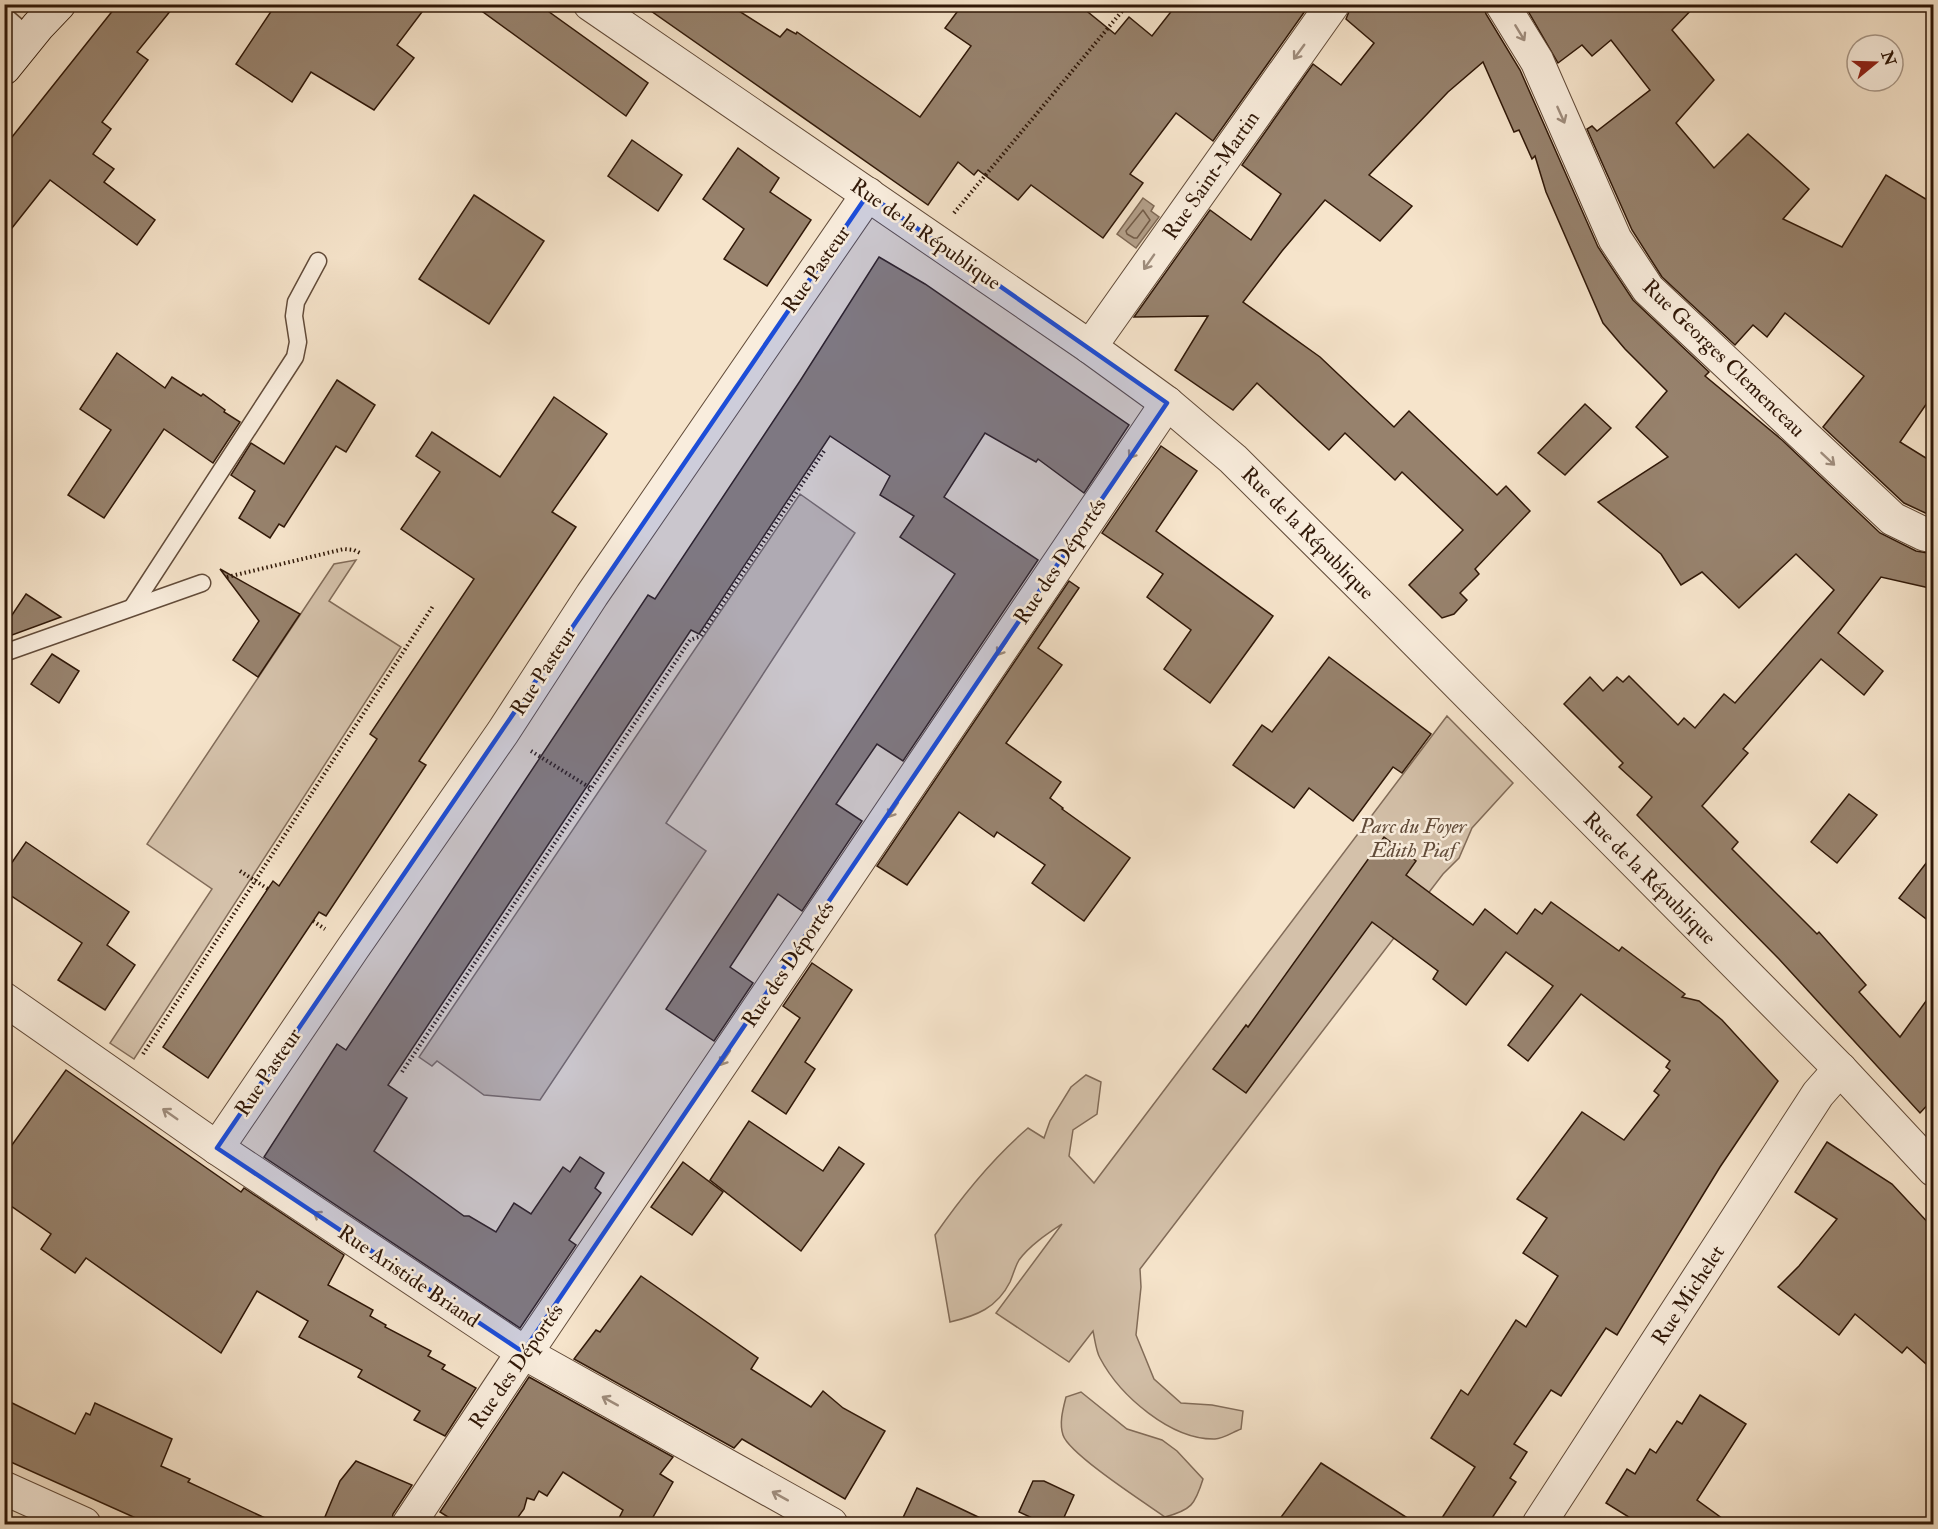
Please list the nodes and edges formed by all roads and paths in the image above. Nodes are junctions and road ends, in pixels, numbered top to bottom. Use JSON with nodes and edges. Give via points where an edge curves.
{"nodes":[{"id":1,"x":59,"y":4,"type":"edge"},
{"id":2,"x":590,"y":4,"type":"edge"},
{"id":3,"x":1128,"y":4,"type":"edge"},
{"id":4,"x":1333,"y":4,"type":"edge"},
{"id":5,"x":1502,"y":4,"type":"edge"},
{"id":6,"x":4,"y":15,"type":"edge"},
{"id":7,"x":29,"y":37,"type":"junction"},
{"id":8,"x":4,"y":68,"type":"edge"},
{"id":9,"x":868,"y":194,"type":"junction"},
{"id":10,"x":932,"y":238,"type":"junction"},
{"id":11,"x":318,"y":261,"type":"dead end"},
{"id":12,"x":1089,"y":346,"type":"junction"},
{"id":13,"x":1167,"y":403,"type":"junction"},
{"id":14,"x":824,"y":452,"type":"dead end"},
{"id":15,"x":1934,"y":536,"type":"edge"},
{"id":16,"x":360,"y":553,"type":"dead end"},
{"id":17,"x":202,"y":583,"type":"joint"},
{"id":18,"x":133,"y":606,"type":"junction"},
{"id":19,"x":433,"y":606,"type":"dead end"},
{"id":20,"x":4,"y":653,"type":"edge"},
{"id":21,"x":503,"y":732,"type":"junction"},
{"id":22,"x":592,"y":789,"type":"junction"},
{"id":23,"x":240,"y":871,"type":"dead end"},
{"id":24,"x":255,"y":881,"type":"junction"},
{"id":25,"x":268,"y":889,"type":"dead end"},
{"id":26,"x":4,"y":999,"type":"edge"},
{"id":27,"x":1840,"y":1069,"type":"junction"},
{"id":28,"x":402,"y":1072,"type":"dead end"},
{"id":29,"x":124,"y":1082,"type":"junction"},
{"id":30,"x":217,"y":1148,"type":"junction"},
{"id":31,"x":1934,"y":1170,"type":"edge"},
{"id":32,"x":523,"y":1352,"type":"junction"},
{"id":33,"x":4,"y":1488,"type":"edge"},
{"id":34,"x":84,"y":1524,"type":"edge"},
{"id":35,"x":409,"y":1524,"type":"edge"},
{"id":36,"x":831,"y":1524,"type":"edge"},
{"id":37,"x":1539,"y":1524,"type":"edge"}],
"edges":[{"from":1,"to":7,"type":"street"},
{"from":2,"to":9,"type":"street","name":"Rue de la République"},
{"from":3,"to":10,"type":"path"},
{"from":4,"to":12,"type":"street","name":"Rue Saint-Martin","one_way":true},
{"from":5,"to":15,"type":"street","name":"Rue Georges Clemenceau","one_way":true,"via":[[1537,61],[1615,239],[1648,289],[1893,519]]},
{"from":6,"to":7,"type":"lane"},
{"from":7,"to":8,"type":"street"},
{"from":9,"to":10,"type":"street","name":"Rue de la République"},
{"from":9,"to":21,"type":"street","name":"Rue Pasteur","via":[[592,595]]},
{"from":10,"to":12,"type":"street","name":"Rue de la République"},
{"from":11,"to":18,"type":"lane","via":[[297,302],[295,357]]},
{"from":12,"to":13,"type":"street","name":"Rue de la République"},
{"from":13,"to":27,"type":"street","name":"Rue de la République","via":[[1233,459]]},
{"from":13,"to":32,"type":"street","name":"Rue des Déportés","one_way":true},
{"from":14,"to":22,"type":"path","via":[[700,636],[690,640]]},
{"from":16,"to":17,"type":"path","via":[[344,549]]},
{"from":17,"to":18,"type":"lane"},
{"from":18,"to":20,"type":"lane"},
{"from":19,"to":24,"type":"path"},
{"from":21,"to":22,"type":"path"},
{"from":21,"to":30,"type":"street","name":"Rue Pasteur"},
{"from":22,"to":28,"type":"path"},
{"from":23,"to":24,"type":"path"},
{"from":24,"to":25,"type":"path"},
{"from":24,"to":29,"type":"path"},
{"from":26,"to":29,"type":"street","name":"Rue Aristide Briand"},
{"from":27,"to":31,"type":"street","name":"Rue de la République"},
{"from":27,"to":37,"type":"street","name":"Rue Michelet","via":[[1818,1094]]},
{"from":30,"to":29,"type":"street","name":"Rue Aristide Briand","one_way":true},
{"from":32,"to":30,"type":"street","name":"Rue Aristide Briand","one_way":true},
{"from":32,"to":35,"type":"street","name":"Rue des Déportés"},
{"from":36,"to":32,"type":"street","name":"Rue Aristide Briand","one_way":true},
{"from":33,"to":34,"type":"street"}]}
